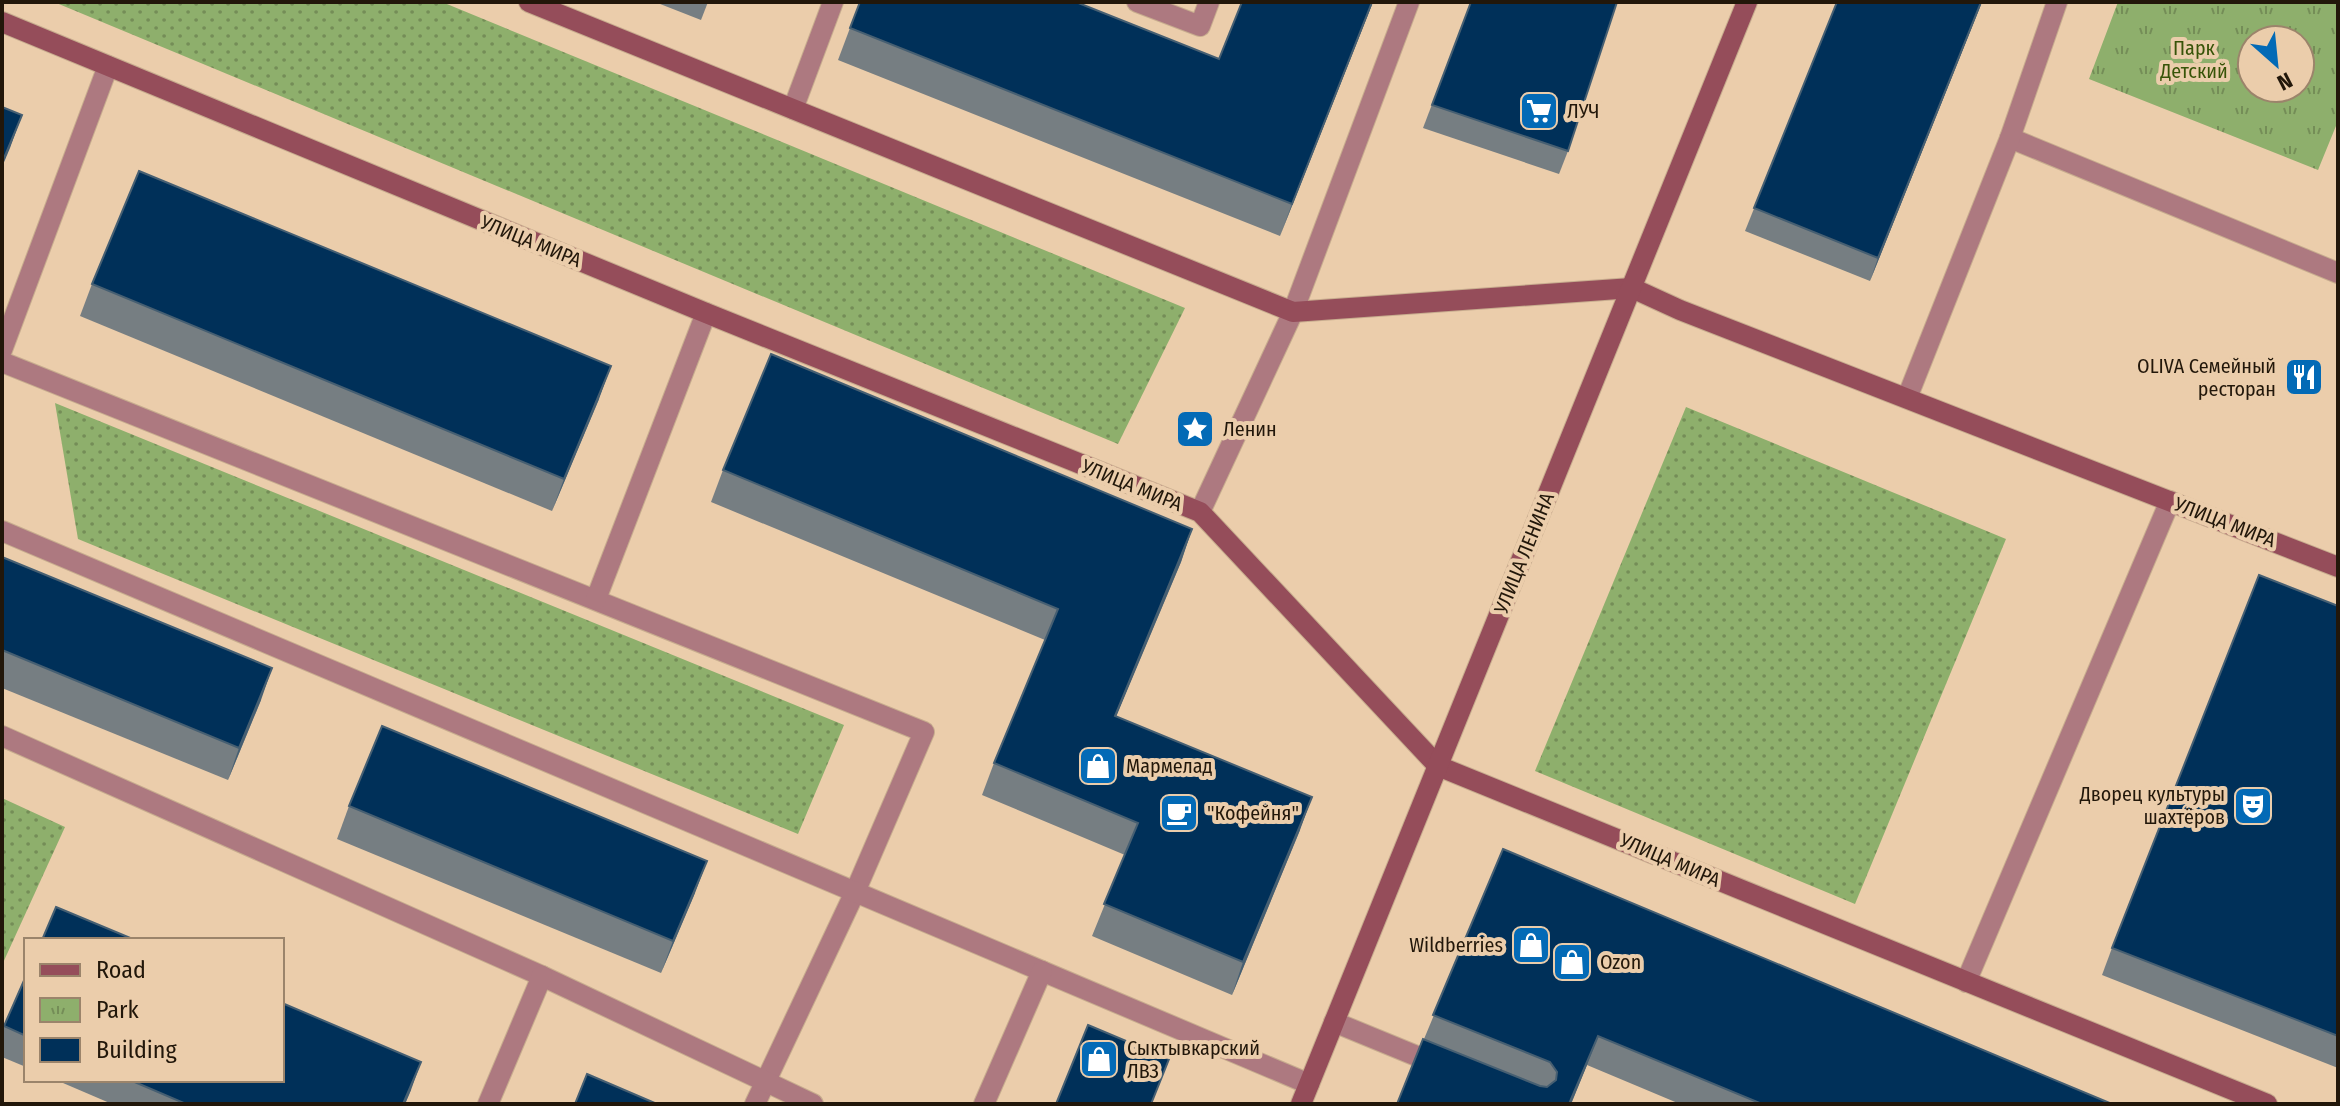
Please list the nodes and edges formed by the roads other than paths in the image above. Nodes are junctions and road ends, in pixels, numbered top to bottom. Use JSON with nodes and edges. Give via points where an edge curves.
{"nodes":[{"id":1,"x":529,"y":2,"type":"edge"},
{"id":2,"x":833,"y":2,"type":"edge"},
{"id":3,"x":1137,"y":2,"type":"edge"},
{"id":4,"x":1209,"y":2,"type":"edge"},
{"id":5,"x":1409,"y":2,"type":"edge"},
{"id":6,"x":1747,"y":2,"type":"edge"},
{"id":7,"x":2057,"y":2,"type":"edge"},
{"id":8,"x":2,"y":22,"type":"edge"},
{"id":9,"x":108,"y":66,"type":"junction"},
{"id":10,"x":793,"y":109,"type":"junction"},
{"id":11,"x":2010,"y":138,"type":"junction"},
{"id":12,"x":2338,"y":273,"type":"edge"},
{"id":13,"x":1632,"y":288,"type":"junction"},
{"id":14,"x":1293,"y":312,"type":"junction"},
{"id":15,"x":706,"y":313,"type":"junction"},
{"id":16,"x":2,"y":350,"type":"edge"},
{"id":17,"x":2,"y":362,"type":"edge"},
{"id":18,"x":1907,"y":398,"type":"junction"},
{"id":19,"x":2170,"y":501,"type":"junction"},
{"id":20,"x":1200,"y":512,"type":"junction"},
{"id":21,"x":2,"y":531,"type":"edge"},
{"id":22,"x":2338,"y":567,"type":"edge"},
{"id":23,"x":596,"y":599,"type":"junction"},
{"id":24,"x":2,"y":736,"type":"edge"},
{"id":25,"x":1438,"y":766,"type":"junction"},
{"id":26,"x":855,"y":892,"type":"junction"},
{"id":27,"x":1042,"y":971,"type":"junction"},
{"id":28,"x":542,"y":976,"type":"junction"},
{"id":29,"x":1966,"y":982,"type":"junction"},
{"id":30,"x":1334,"y":1022,"type":"junction"},
{"id":31,"x":1463,"y":1075,"type":"edge"},
{"id":32,"x":765,"y":1082,"type":"junction"},
{"id":33,"x":1309,"y":1084,"type":"junction"},
{"id":34,"x":488,"y":1104,"type":"edge"},
{"id":35,"x":755,"y":1104,"type":"edge"},
{"id":36,"x":813,"y":1104,"type":"edge"},
{"id":37,"x":984,"y":1104,"type":"edge"},
{"id":38,"x":1301,"y":1104,"type":"edge"},
{"id":39,"x":2267,"y":1104,"type":"edge"}],
"edges":[{"from":1,"to":10,"type":"main road","name":"УЛИЦА МИРА"},
{"from":2,"to":10,"type":"lane"},
{"from":3,"to":4,"type":"lane","via":[[1200,26]]},
{"from":5,"to":14,"type":"lane"},
{"from":6,"to":13,"type":"main road","name":"УЛИЦА ЛЕНИНА"},
{"from":7,"to":11,"type":"lane"},
{"from":8,"to":9,"type":"main road","name":"УЛИЦА МИРА"},
{"from":9,"to":15,"type":"main road","name":"УЛИЦА МИРА"},
{"from":9,"to":16,"type":"lane"},
{"from":10,"to":14,"type":"main road","name":"УЛИЦА МИРА"},
{"from":11,"to":12,"type":"lane"},
{"from":11,"to":18,"type":"lane"},
{"from":13,"to":14,"type":"main road","name":"УЛИЦА МИРА"},
{"from":13,"to":18,"type":"main road","name":"УЛИЦА МИРА"},
{"from":13,"to":25,"type":"main road","name":"УЛИЦА ЛЕНИНА"},
{"from":14,"to":20,"type":"lane"},
{"from":15,"to":20,"type":"main road","name":"УЛИЦА МИРА"},
{"from":15,"to":23,"type":"lane"},
{"from":17,"to":23,"type":"lane"},
{"from":18,"to":19,"type":"main road","name":"УЛИЦА МИРА"},
{"from":19,"to":22,"type":"main road","name":"УЛИЦА МИРА"},
{"from":19,"to":29,"type":"lane"},
{"from":20,"to":25,"type":"main road","name":"УЛИЦА МИРА"},
{"from":21,"to":26,"type":"lane"},
{"from":23,"to":26,"type":"lane","via":[[924,732]]},
{"from":24,"to":28,"type":"lane"},
{"from":25,"to":29,"type":"main road","name":"УЛИЦА МИРА"},
{"from":25,"to":30,"type":"main road","name":"УЛИЦА ЛЕНИНА"},
{"from":26,"to":27,"type":"lane"},
{"from":26,"to":32,"type":"lane"},
{"from":27,"to":33,"type":"lane"},
{"from":27,"to":37,"type":"lane"},
{"from":28,"to":32,"type":"lane"},
{"from":28,"to":34,"type":"lane"},
{"from":29,"to":39,"type":"main road","name":"УЛИЦА МИРА"},
{"from":30,"to":31,"type":"lane"},
{"from":30,"to":33,"type":"main road","name":"УЛИЦА ЛЕНИНА"},
{"from":32,"to":35,"type":"lane"},
{"from":32,"to":36,"type":"lane"},
{"from":33,"to":38,"type":"main road","name":"УЛИЦА ЛЕНИНА"}]}
